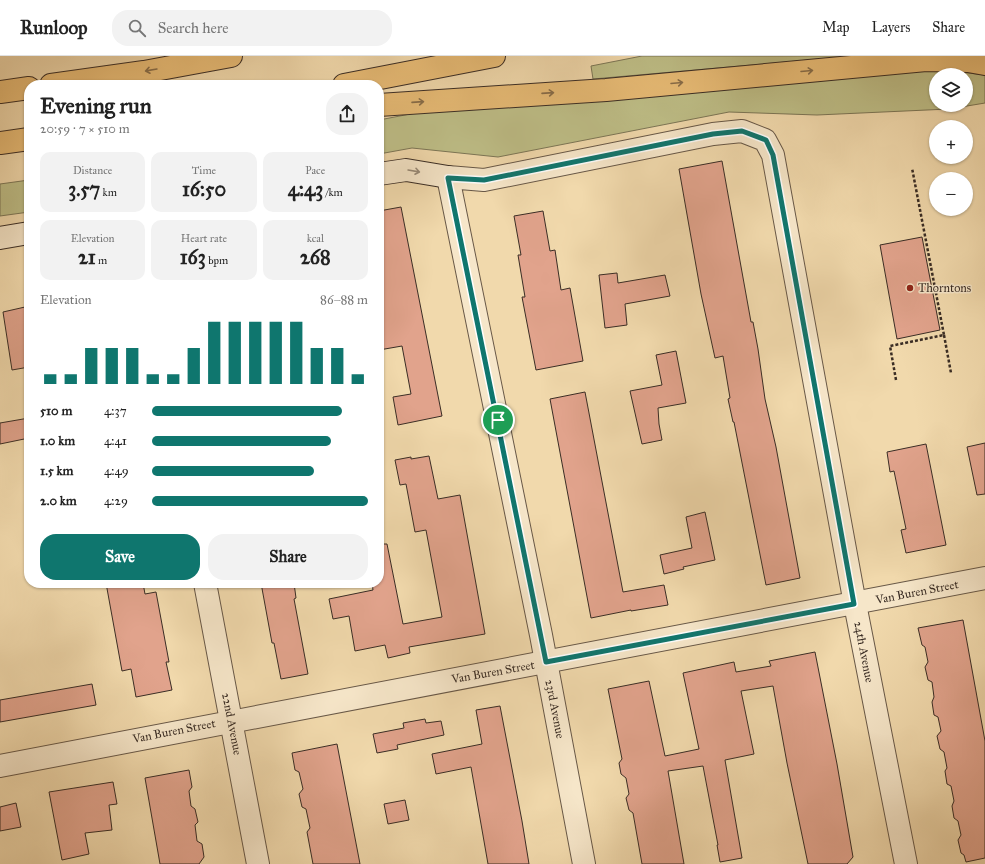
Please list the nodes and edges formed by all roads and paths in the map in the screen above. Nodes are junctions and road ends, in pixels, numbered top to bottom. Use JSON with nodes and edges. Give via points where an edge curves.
{"nodes":[{"id":1,"x":231,"y":56,"type":"edge"},
{"id":2,"x":494,"y":56,"type":"edge"},
{"id":3,"x":985,"y":64,"type":"edge"},
{"id":4,"x":87,"y":80,"type":"edge"},
{"id":5,"x":370,"y":80,"type":"edge"},
{"id":6,"x":24,"y":89,"type":"edge"},
{"id":7,"x":0,"y":92,"type":"edge"},
{"id":8,"x":384,"y":105,"type":"edge"},
{"id":9,"x":24,"y":140,"type":"edge"},
{"id":10,"x":0,"y":143,"type":"edge"},
{"id":11,"x":912,"y":168,"type":"dead end"},
{"id":12,"x":384,"y":173,"type":"edge"},
{"id":13,"x":448,"y":178,"type":"junction"},
{"id":14,"x":24,"y":234,"type":"edge"},
{"id":15,"x":0,"y":238,"type":"edge"},
{"id":16,"x":944,"y":335,"type":"junction"},
{"id":17,"x":951,"y":373,"type":"dead end"},
{"id":18,"x":896,"y":380,"type":"dead end"},
{"id":19,"x":985,"y":578,"type":"edge"},
{"id":20,"x":206,"y":588,"type":"edge"},
{"id":21,"x":854,"y":604,"type":"junction"},
{"id":22,"x":546,"y":662,"type":"junction"},
{"id":23,"x":231,"y":720,"type":"junction"},
{"id":24,"x":0,"y":766,"type":"edge"},
{"id":25,"x":258,"y":864,"type":"edge"},
{"id":26,"x":584,"y":864,"type":"edge"},
{"id":27,"x":906,"y":864,"type":"edge"}],
"edges":[{"from":1,"to":4,"type":"highway","one_way":true},
{"from":2,"to":5,"type":"highway"},
{"from":8,"to":3,"type":"highway","one_way":true,"via":[[606,90],[926,60]]},
{"from":6,"to":7,"type":"highway"},
{"from":9,"to":10,"type":"highway"},
{"from":11,"to":16,"type":"path"},
{"from":12,"to":13,"type":"street","name":"24th Avenue","one_way":true,"via":[[406,170]]},
{"from":13,"to":21,"type":"street","name":"24th Avenue","via":[[484,180],[713,134],[742,131],[766,140],[773,155]]},
{"from":13,"to":22,"type":"street","name":"23rd Avenue"},
{"from":14,"to":15,"type":"street"},
{"from":16,"to":17,"type":"path"},
{"from":16,"to":18,"type":"path","via":[[890,346]]},
{"from":19,"to":21,"type":"street","name":"Van Buren Street"},
{"from":20,"to":23,"type":"street","name":"22nd Avenue"},
{"from":21,"to":22,"type":"street","name":"Van Buren Street"},
{"from":21,"to":27,"type":"street","name":"24th Avenue"},
{"from":22,"to":23,"type":"street","name":"Van Buren Street"},
{"from":22,"to":26,"type":"street","name":"23rd Avenue"},
{"from":23,"to":24,"type":"street","name":"Van Buren Street"},
{"from":23,"to":25,"type":"street","name":"22nd Avenue"}]}
